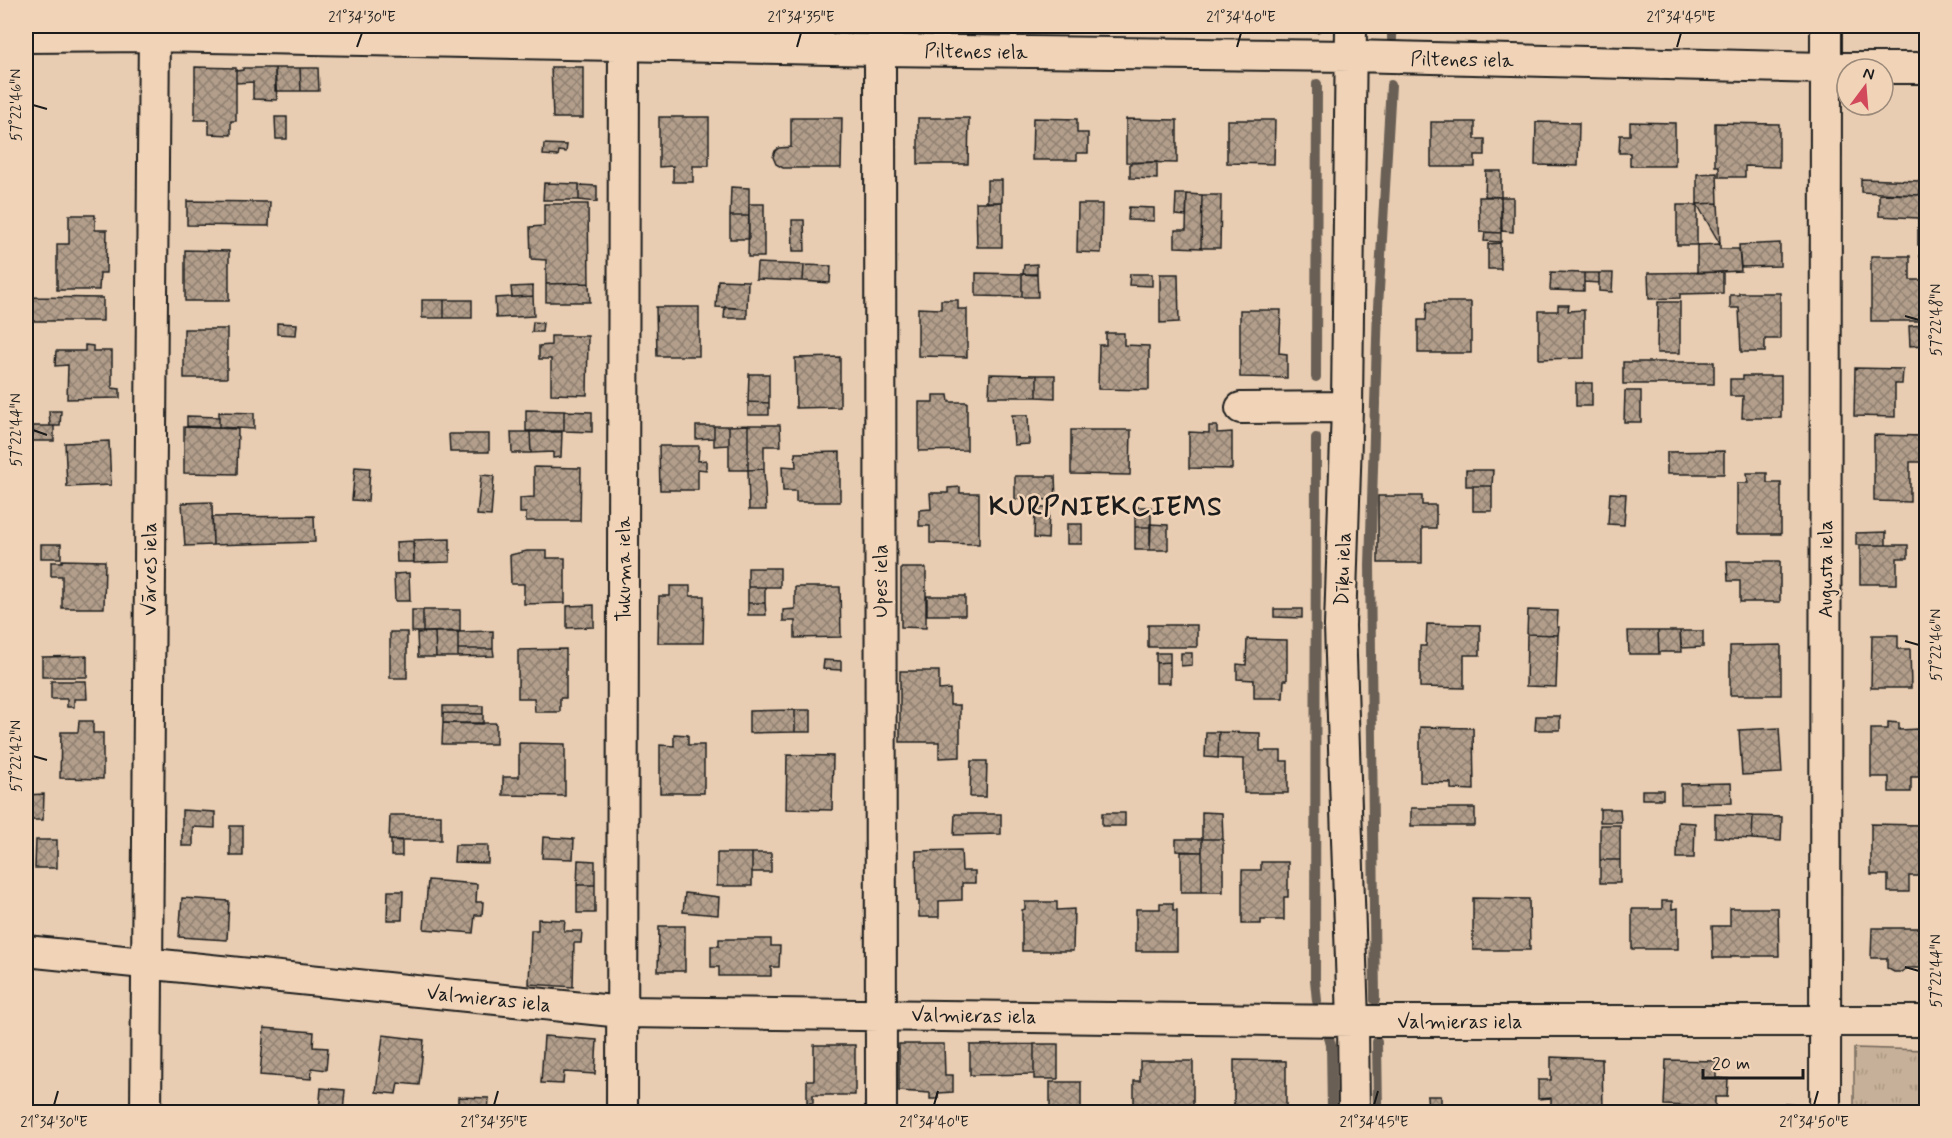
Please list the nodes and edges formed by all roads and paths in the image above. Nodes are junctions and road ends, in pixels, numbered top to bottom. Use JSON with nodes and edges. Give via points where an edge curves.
{"nodes":[{"id":1,"x":1351,"y":26,"type":"edge"},
{"id":2,"x":1826,"y":26,"type":"edge"},
{"id":3,"x":154,"y":31,"type":"edge"},
{"id":4,"x":624,"y":35,"type":"edge"},
{"id":5,"x":26,"y":37,"type":"edge"},
{"id":6,"x":880,"y":50,"type":"junction"},
{"id":7,"x":1351,"y":56,"type":"junction"},
{"id":8,"x":1825,"y":68,"type":"junction"},
{"id":9,"x":1926,"y":68,"type":"edge"},
{"id":10,"x":1347,"y":407,"type":"junction"},
{"id":11,"x":1241,"y":408,"type":"dead end"},
{"id":12,"x":26,"y":951,"type":"edge"},
{"id":13,"x":146,"y":964,"type":"junction"},
{"id":14,"x":622,"y":1012,"type":"junction"},
{"id":15,"x":881,"y":1014,"type":"junction"},
{"id":16,"x":1353,"y":1021,"type":"junction"},
{"id":17,"x":1926,"y":1021,"type":"edge"},
{"id":18,"x":1826,"y":1022,"type":"junction"},
{"id":19,"x":146,"y":1113,"type":"edge"},
{"id":20,"x":622,"y":1113,"type":"edge"},
{"id":21,"x":881,"y":1113,"type":"edge"},
{"id":22,"x":1354,"y":1113,"type":"edge"},
{"id":23,"x":1825,"y":1113,"type":"edge"}],
"edges":[{"from":1,"to":7,"type":"street","name":"Dīķu iela"},
{"from":2,"to":8,"type":"street","name":"Augusta iela"},
{"from":3,"to":4,"type":"street","name":"Piltenes iela"},
{"from":3,"to":5,"type":"street","name":"Piltenes iela"},
{"from":3,"to":13,"type":"street","name":"Vārves iela"},
{"from":4,"to":6,"type":"street","name":"Piltenes iela"},
{"from":4,"to":14,"type":"street","name":"Tukuma iela"},
{"from":6,"to":7,"type":"street","name":"Piltenes iela"},
{"from":6,"to":15,"type":"street","name":"Upes iela"},
{"from":7,"to":8,"type":"street","name":"Piltenes iela"},
{"from":7,"to":10,"type":"street","name":"Dīķu iela"},
{"from":8,"to":9,"type":"street","name":"Piltenes iela"},
{"from":8,"to":18,"type":"street","name":"Augusta iela"},
{"from":10,"to":11,"type":"street"},
{"from":10,"to":16,"type":"street","name":"Dīķu iela","via":[[1340,626]]},
{"from":12,"to":13,"type":"street","name":"Valmieras iela"},
{"from":13,"to":14,"type":"street","name":"Valmieras iela"},
{"from":13,"to":19,"type":"street","name":"Vārves iela"},
{"from":14,"to":15,"type":"street","name":"Valmieras iela"},
{"from":14,"to":20,"type":"street","name":"Tukuma iela"},
{"from":15,"to":16,"type":"street","name":"Valmieras iela"},
{"from":15,"to":21,"type":"street","name":"Upes iela"},
{"from":16,"to":18,"type":"street","name":"Valmieras iela"},
{"from":16,"to":22,"type":"street","name":"Dīķu iela"},
{"from":17,"to":18,"type":"street","name":"Valmieras iela"},
{"from":18,"to":23,"type":"street","name":"Augusta iela"}]}
